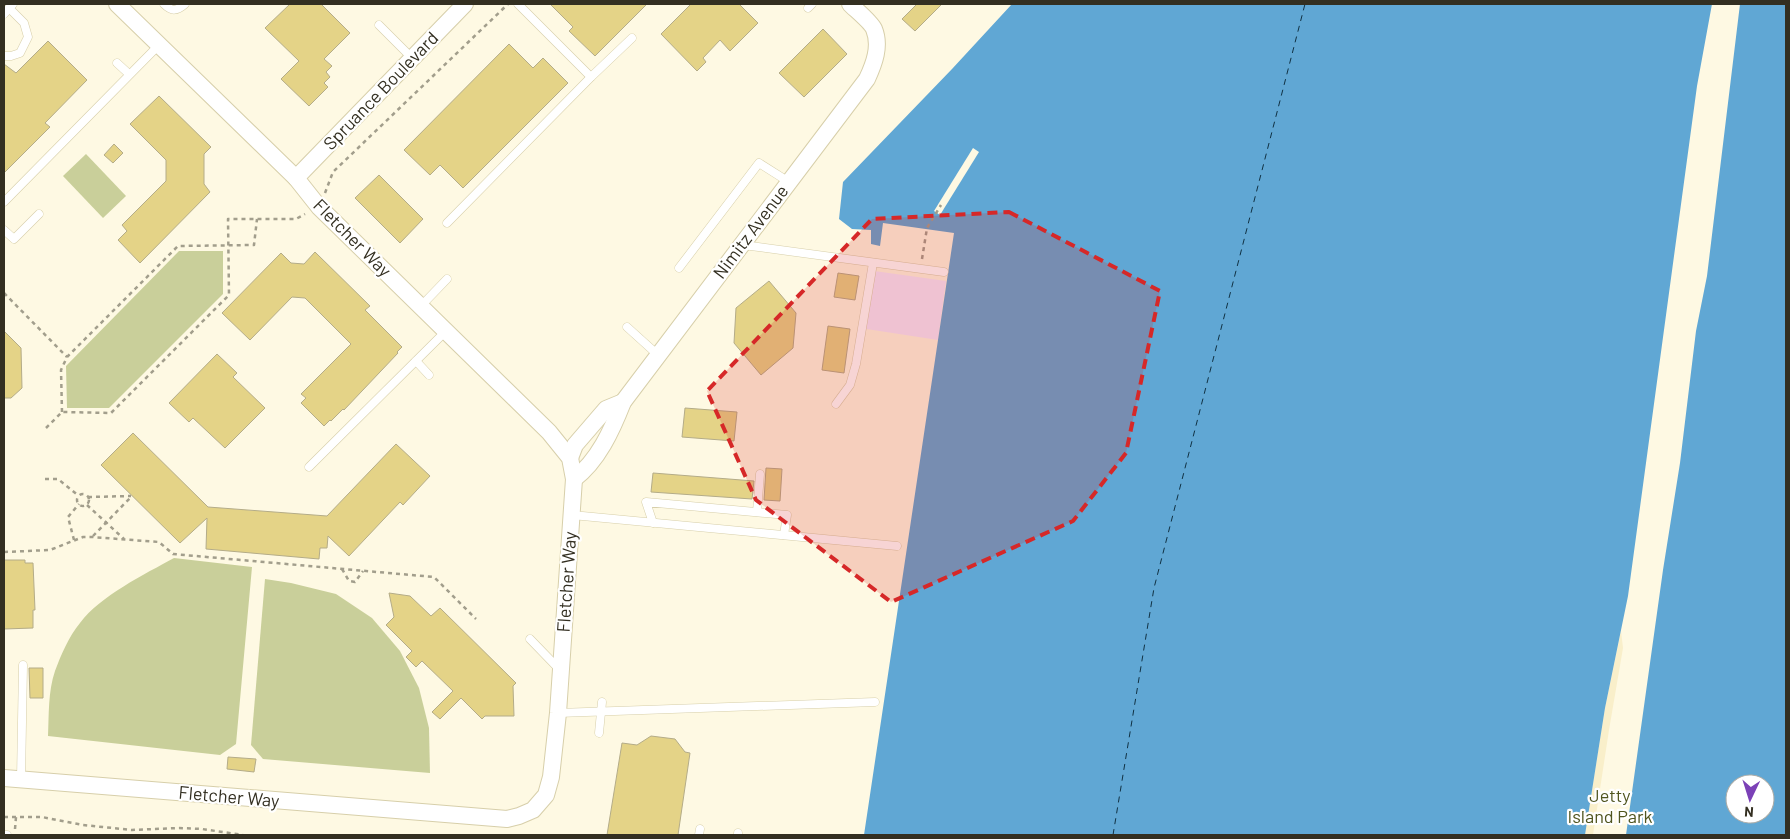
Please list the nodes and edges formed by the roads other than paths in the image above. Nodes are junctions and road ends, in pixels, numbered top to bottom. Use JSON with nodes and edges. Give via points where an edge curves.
{"nodes":[{"id":1,"x":164,"y":4,"type":"edge"},
{"id":2,"x":185,"y":4,"type":"edge"},
{"id":3,"x":466,"y":4,"type":"edge"},
{"id":4,"x":518,"y":4,"type":"edge"},
{"id":5,"x":851,"y":4,"type":"edge"},
{"id":6,"x":9,"y":8,"type":"edge"},
{"id":7,"x":124,"y":8,"type":"edge"},
{"id":8,"x":379,"y":25,"type":"dead end"},
{"id":9,"x":632,"y":38,"type":"dead end"},
{"id":10,"x":159,"y":46,"type":"junction"},
{"id":11,"x":4,"y":56,"type":"edge"},
{"id":12,"x":412,"y":58,"type":"junction"},
{"id":13,"x":117,"y":63,"type":"dead end"},
{"id":14,"x":129,"y":74,"type":"junction"},
{"id":15,"x":591,"y":77,"type":"junction"},
{"id":16,"x":296,"y":178,"type":"junction"},
{"id":17,"x":788,"y":182,"type":"junction"},
{"id":18,"x":4,"y":202,"type":"edge"},
{"id":19,"x":39,"y":214,"type":"dead end"},
{"id":20,"x":447,"y":223,"type":"dead end"},
{"id":21,"x":4,"y":230,"type":"edge"},
{"id":22,"x":741,"y":245,"type":"junction"},
{"id":23,"x":872,"y":263,"type":"junction"},
{"id":24,"x":680,"y":268,"type":"dead end"},
{"id":25,"x":944,"y":272,"type":"dead end"},
{"id":26,"x":447,"y":279,"type":"dead end"},
{"id":27,"x":421,"y":306,"type":"junction"},
{"id":28,"x":627,"y":327,"type":"dead end"},
{"id":29,"x":446,"y":331,"type":"junction"},
{"id":30,"x":658,"y":355,"type":"junction"},
{"id":31,"x":416,"y":361,"type":"junction"},
{"id":32,"x":429,"y":375,"type":"dead end"},
{"id":33,"x":623,"y":402,"type":"junction"},
{"id":34,"x":836,"y":404,"type":"dead end"},
{"id":35,"x":570,"y":458,"type":"junction"},
{"id":36,"x":310,"y":467,"type":"dead end"},
{"id":37,"x":760,"y":474,"type":"dead end"},
{"id":38,"x":574,"y":480,"type":"junction"},
{"id":39,"x":757,"y":512,"type":"junction"},
{"id":40,"x":572,"y":515,"type":"junction"},
{"id":41,"x":653,"y":523,"type":"junction"},
{"id":42,"x":784,"y":535,"type":"junction"},
{"id":43,"x":897,"y":546,"type":"dead end"},
{"id":44,"x":530,"y":639,"type":"dead end"},
{"id":45,"x":23,"y":665,"type":"dead end"},
{"id":46,"x":561,"y":671,"type":"junction"},
{"id":47,"x":875,"y":702,"type":"dead end"},
{"id":48,"x":602,"y":706,"type":"junction"},
{"id":49,"x":558,"y":713,"type":"junction"},
{"id":50,"x":599,"y":734,"type":"dead end"},
{"id":51,"x":4,"y":778,"type":"edge"},
{"id":52,"x":21,"y":779,"type":"junction"}],
"edges":[{"from":1,"to":2,"type":"lane","via":[[174,11]]},
{"from":3,"to":12,"type":"street","name":"Spruance Boulevard"},
{"from":4,"to":15,"type":"lane"},
{"from":5,"to":17,"type":"street","name":"Nimitz Avenue","via":[[874,29],[875,60],[867,79]]},
{"from":6,"to":11,"type":"lane","via":[[24,23],[28,37],[20,53]]},
{"from":7,"to":10,"type":"street","name":"Fletcher Way"},
{"from":8,"to":12,"type":"lane"},
{"from":9,"to":15,"type":"lane"},
{"from":10,"to":14,"type":"lane"},
{"from":10,"to":16,"type":"street","name":"Fletcher Way"},
{"from":12,"to":16,"type":"street","name":"Spruance Boulevard"},
{"from":13,"to":14,"type":"lane"},
{"from":14,"to":18,"type":"lane"},
{"from":15,"to":20,"type":"lane"},
{"from":16,"to":27,"type":"street","name":"Fletcher Way","via":[[319,207]]},
{"from":17,"to":22,"type":"street","name":"Nimitz Avenue"},
{"from":17,"to":24,"type":"lane","via":[[759,164]]},
{"from":19,"to":21,"type":"lane","via":[[14,240]]},
{"from":22,"to":23,"type":"lane"},
{"from":22,"to":30,"type":"street","name":"Nimitz Avenue"},
{"from":23,"to":25,"type":"lane"},
{"from":23,"to":34,"type":"lane","via":[[856,364],[850,385]]},
{"from":26,"to":27,"type":"lane"},
{"from":27,"to":29,"type":"street","name":"Fletcher Way"},
{"from":28,"to":30,"type":"lane"},
{"from":29,"to":31,"type":"lane"},
{"from":29,"to":35,"type":"street","name":"Fletcher Way","via":[[549,432]]},
{"from":30,"to":33,"type":"street","name":"Nimitz Avenue"},
{"from":31,"to":32,"type":"lane"},
{"from":31,"to":36,"type":"lane"},
{"from":33,"to":35,"type":"street","name":"Nimitz Avenue","via":[[606,409],[575,445]]},
{"from":33,"to":38,"type":"street","name":"Nimitz Avenue","via":[[612,429],[585,471]]},
{"from":35,"to":38,"type":"street","name":"Fletcher Way"},
{"from":37,"to":39,"type":"lane"},
{"from":38,"to":40,"type":"street","name":"Fletcher Way"},
{"from":39,"to":41,"type":"lane","via":[[646,502]]},
{"from":39,"to":42,"type":"lane","via":[[787,515]]},
{"from":40,"to":41,"type":"lane"},
{"from":40,"to":46,"type":"street","name":"Fletcher Way"},
{"from":41,"to":42,"type":"lane"},
{"from":42,"to":43,"type":"lane"},
{"from":44,"to":46,"type":"lane"},
{"from":45,"to":52,"type":"lane"},
{"from":46,"to":49,"type":"street","name":"Fletcher Way"},
{"from":47,"to":48,"type":"lane"},
{"from":48,"to":49,"type":"lane"},
{"from":48,"to":50,"type":"lane"},
{"from":49,"to":52,"type":"street","name":"Fletcher Way","via":[[546,795],[533,810],[507,819]]},
{"from":51,"to":52,"type":"street","name":"Fletcher Way"}]}
